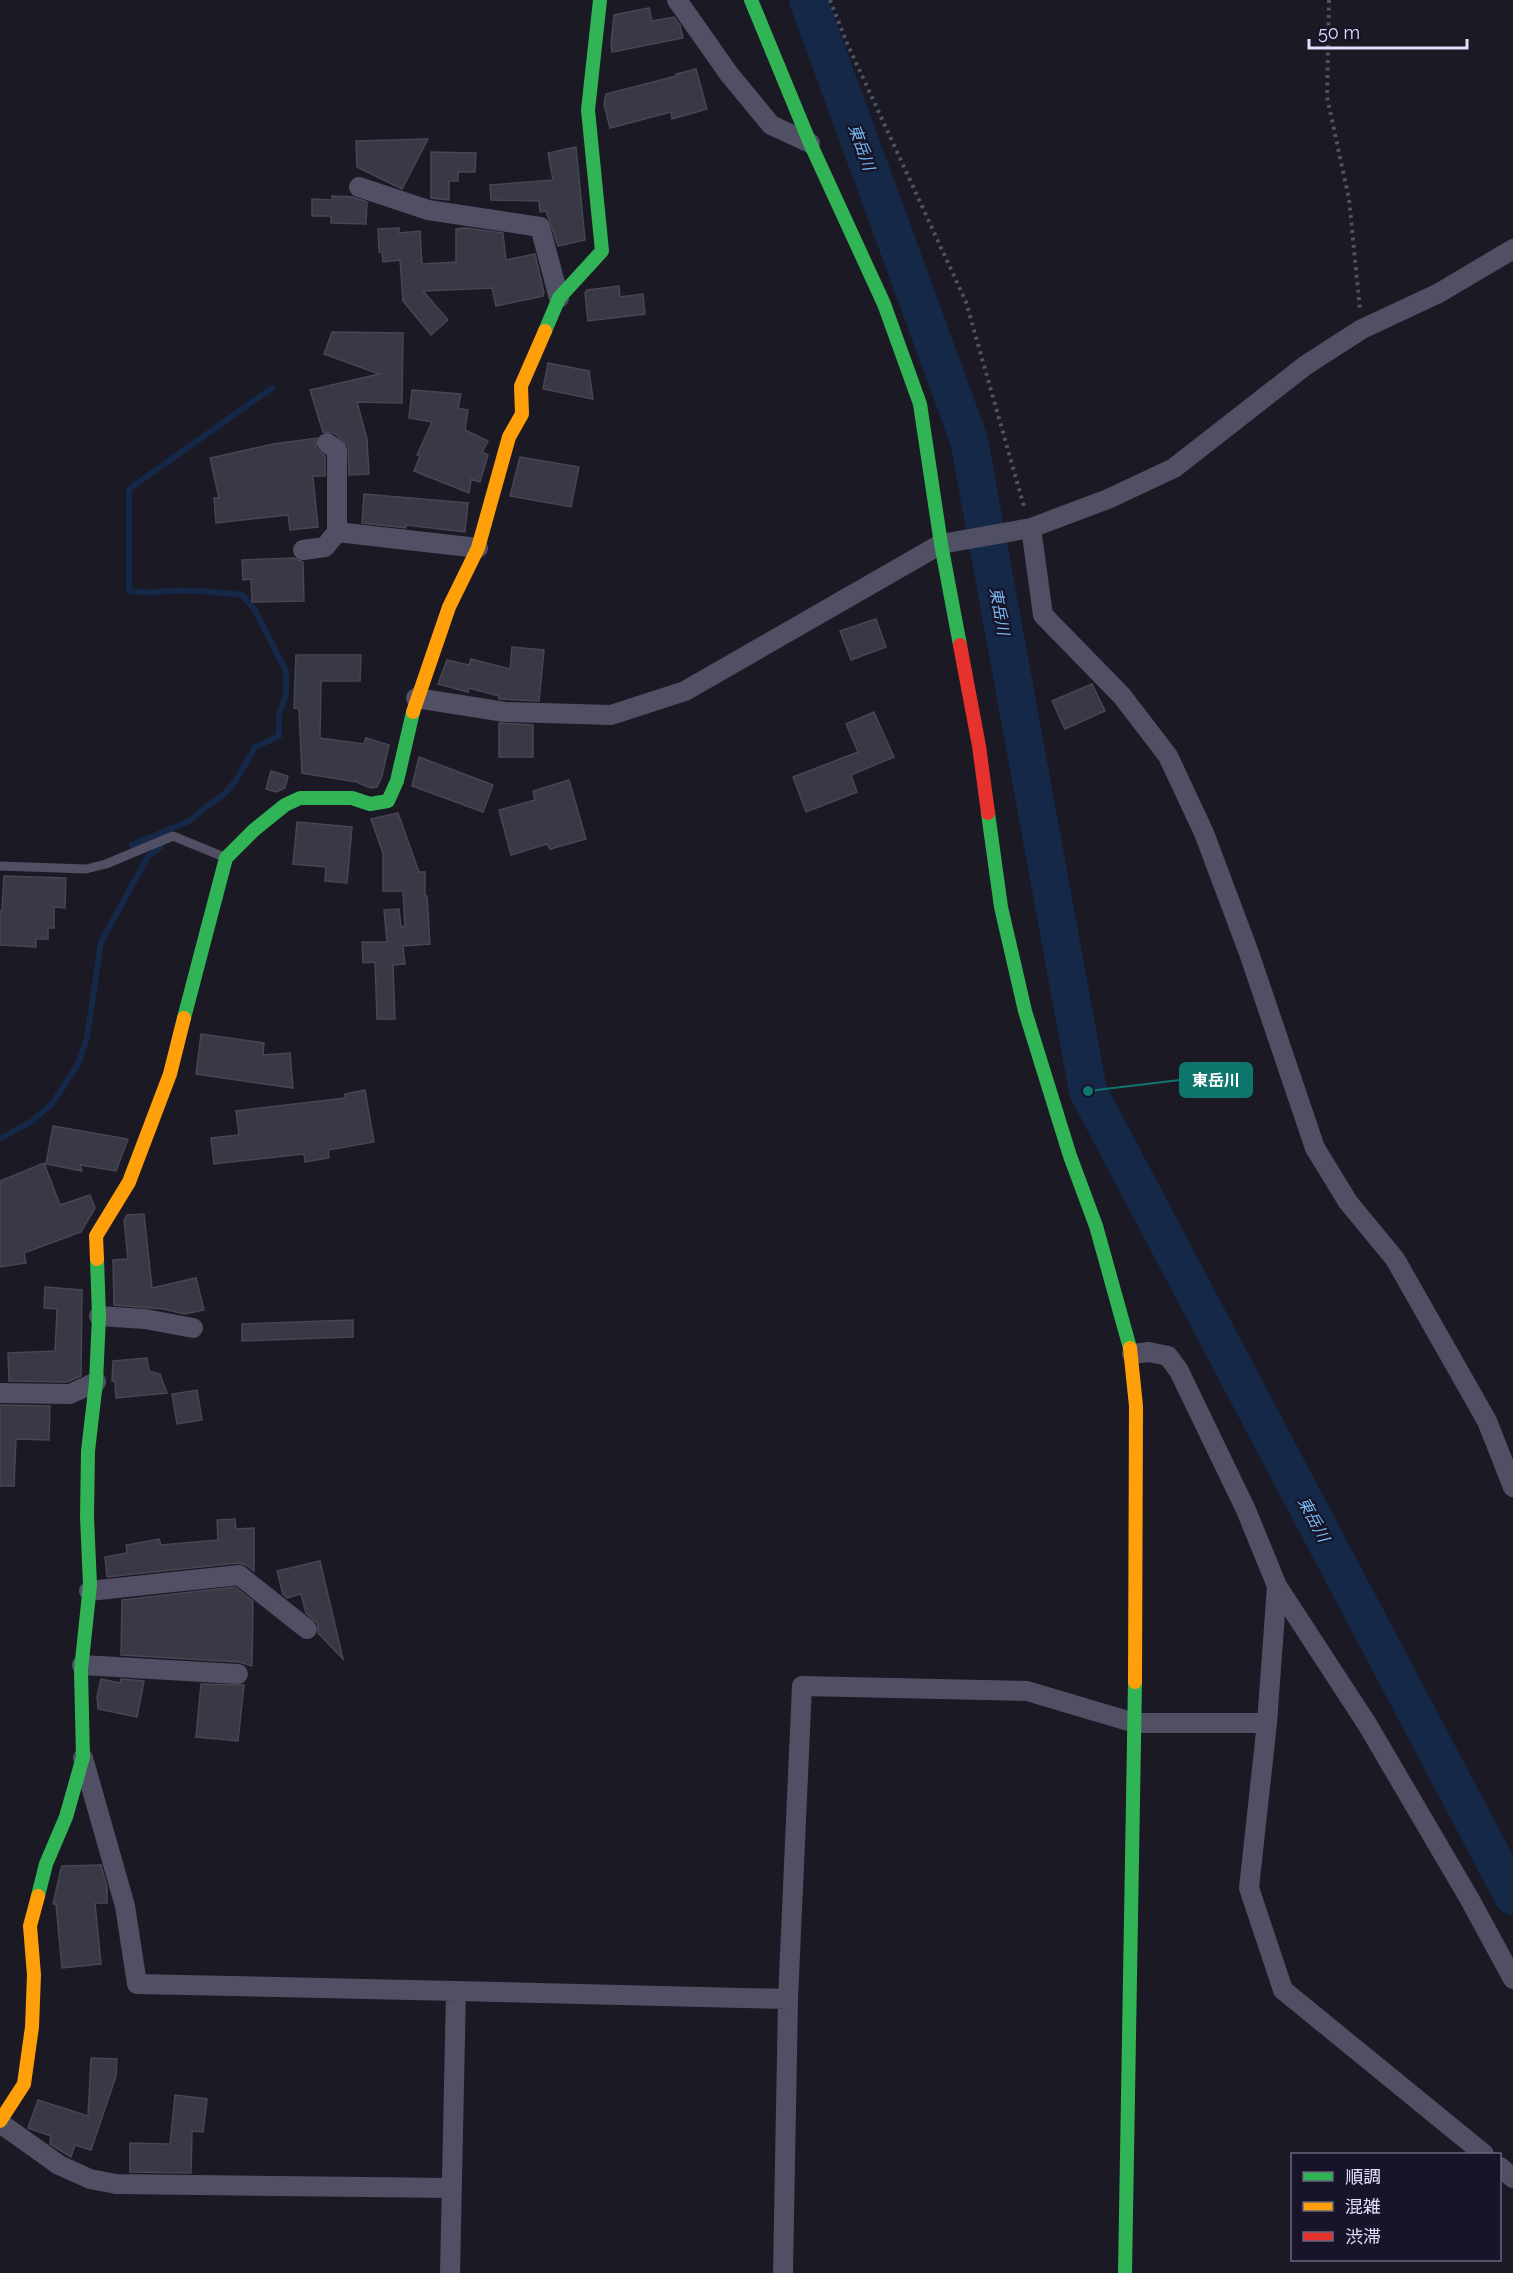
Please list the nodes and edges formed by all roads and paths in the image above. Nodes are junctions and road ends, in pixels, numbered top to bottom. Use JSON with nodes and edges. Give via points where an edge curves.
{"nodes":[{"id":1,"x":600,"y":0,"type":"edge"},
{"id":2,"x":677,"y":0,"type":"edge"},
{"id":3,"x":751,"y":0,"type":"edge"},
{"id":4,"x":830,"y":0,"type":"edge"},
{"id":5,"x":1329,"y":0,"type":"edge"},
{"id":6,"x":810,"y":143,"type":"junction"},
{"id":7,"x":359,"y":187,"type":"dead end"},
{"id":8,"x":1513,"y":249,"type":"edge"},
{"id":9,"x":559,"y":298,"type":"junction"},
{"id":10,"x":1362,"y":329,"type":"junction"},
{"id":11,"x":327,"y":443,"type":"dead end"},
{"id":12,"x":1030,"y":528,"type":"junction"},
{"id":13,"x":337,"y":532,"type":"junction"},
{"id":14,"x":941,"y":544,"type":"junction"},
{"id":15,"x":478,"y":548,"type":"junction"},
{"id":16,"x":303,"y":550,"type":"dead end"},
{"id":17,"x":416,"y":698,"type":"junction"},
{"id":18,"x":226,"y":858,"type":"junction"},
{"id":19,"x":0,"y":866,"type":"edge"},
{"id":20,"x":99,"y":1316,"type":"junction"},
{"id":21,"x":193,"y":1328,"type":"dead end"},
{"id":22,"x":1132,"y":1354,"type":"junction"},
{"id":23,"x":96,"y":1382,"type":"junction"},
{"id":24,"x":0,"y":1393,"type":"edge"},
{"id":25,"x":1513,"y":1487,"type":"edge"},
{"id":26,"x":263,"y":1573,"type":"dead end"},
{"id":27,"x":239,"y":1575,"type":"junction"},
{"id":28,"x":1277,"y":1586,"type":"junction"},
{"id":29,"x":89,"y":1591,"type":"junction"},
{"id":30,"x":308,"y":1629,"type":"dead end"},
{"id":31,"x":82,"y":1665,"type":"junction"},
{"id":32,"x":238,"y":1674,"type":"dead end"},
{"id":33,"x":1135,"y":1723,"type":"junction"},
{"id":34,"x":1267,"y":1724,"type":"junction"},
{"id":35,"x":83,"y":1757,"type":"junction"},
{"id":36,"x":1513,"y":1979,"type":"edge"},
{"id":37,"x":456,"y":1991,"type":"junction"},
{"id":38,"x":788,"y":1999,"type":"junction"},
{"id":39,"x":0,"y":2122,"type":"edge"},
{"id":40,"x":1483,"y":2153,"type":"edge"},
{"id":41,"x":1501,"y":2168,"type":"edge"},
{"id":42,"x":1513,"y":2178,"type":"edge"},
{"id":43,"x":451,"y":2188,"type":"junction"},
{"id":44,"x":450,"y":2273,"type":"edge"},
{"id":45,"x":783,"y":2273,"type":"edge"},
{"id":46,"x":1125,"y":2273,"type":"edge"}],
"edges":[{"from":1,"to":9,"type":"street","via":[[588,110],[602,251]]},
{"from":2,"to":6,"type":"street","via":[[771,125]]},
{"from":3,"to":6,"type":"street"},
{"from":4,"to":12,"type":"path","via":[[966,302]]},
{"from":5,"to":10,"type":"path","via":[[1327,97],[1349,199]]},
{"from":6,"to":14,"type":"street","via":[[884,304],[920,404]]},
{"from":7,"to":9,"type":"street","via":[[428,210],[540,227]]},
{"from":8,"to":10,"type":"street","via":[[1440,293]]},
{"from":9,"to":15,"type":"street","via":[[521,386],[522,414],[508,437]]},
{"from":10,"to":12,"type":"street","via":[[1306,365],[1174,468],[1108,500]]},
{"from":11,"to":13,"type":"street","via":[[337,450]]},
{"from":12,"to":14,"type":"street"},
{"from":12,"to":25,"type":"street","via":[[1043,615],[1122,696],[1168,756],[1204,833],[1249,953],[1315,1148],[1348,1203],[1395,1259],[1487,1421]]},
{"from":13,"to":15,"type":"street"},
{"from":13,"to":16,"type":"street","via":[[326,547]]},
{"from":14,"to":17,"type":"street","via":[[685,691],[611,715],[505,712]]},
{"from":14,"to":22,"type":"street","via":[[979,747],[1001,907],[1025,1011],[1096,1226]]},
{"from":15,"to":17,"type":"street","via":[[449,607]]},
{"from":17,"to":18,"type":"street","via":[[397,781],[388,801],[370,804],[352,798],[300,798],[254,830]]},
{"from":18,"to":19,"type":"lane","via":[[173,836],[86,869]]},
{"from":18,"to":20,"type":"street","via":[[170,1074],[129,1182],[96,1236]]},
{"from":20,"to":21,"type":"street"},
{"from":20,"to":23,"type":"street"},
{"from":22,"to":28,"type":"street","via":[[1168,1356],[1179,1371],[1246,1510]]},
{"from":22,"to":33,"type":"street","via":[[1136,1406]]},
{"from":23,"to":24,"type":"street","via":[[70,1394]]},
{"from":23,"to":29,"type":"street","via":[[88,1451]]},
{"from":26,"to":27,"type":"street"},
{"from":27,"to":29,"type":"street"},
{"from":27,"to":30,"type":"street"},
{"from":28,"to":34,"type":"street"},
{"from":28,"to":36,"type":"street","via":[[1367,1724]]},
{"from":29,"to":31,"type":"street"},
{"from":31,"to":32,"type":"street"},
{"from":31,"to":35,"type":"street"},
{"from":33,"to":34,"type":"street"},
{"from":33,"to":38,"type":"street","via":[[1027,1691],[802,1686]]},
{"from":33,"to":46,"type":"street"},
{"from":34,"to":40,"type":"street","via":[[1249,1888],[1283,1990]]},
{"from":35,"to":37,"type":"street","via":[[125,1906],[136,1984]]},
{"from":35,"to":39,"type":"street","via":[[66,1817],[46,1864],[30,1926],[33,2017],[24,2084]]},
{"from":37,"to":38,"type":"street"},
{"from":37,"to":43,"type":"street"},
{"from":38,"to":45,"type":"street"},
{"from":39,"to":43,"type":"street","via":[[59,2166],[90,2179],[116,2184]]},
{"from":41,"to":42,"type":"street"},
{"from":43,"to":44,"type":"street"}]}
